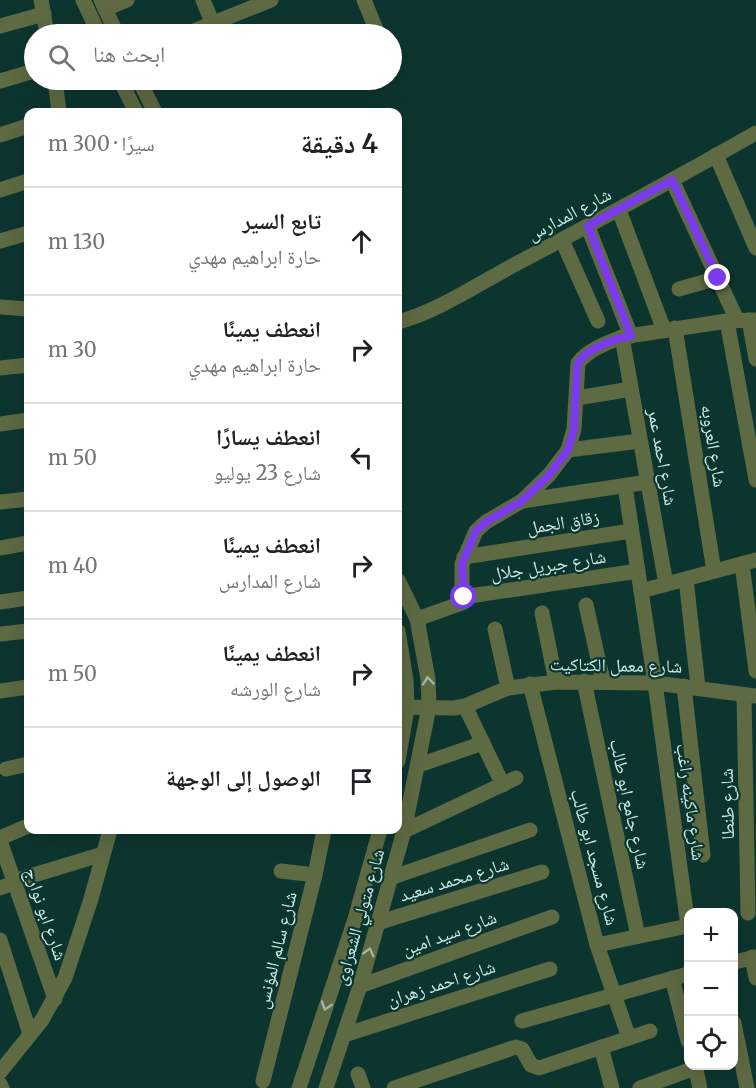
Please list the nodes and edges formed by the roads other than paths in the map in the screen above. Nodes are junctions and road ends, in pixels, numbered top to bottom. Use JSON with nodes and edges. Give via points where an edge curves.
{"nodes":[{"id":1,"x":83,"y":0,"type":"edge"},
{"id":2,"x":127,"y":0,"type":"edge"},
{"id":3,"x":203,"y":0,"type":"edge"},
{"id":4,"x":271,"y":0,"type":"edge"},
{"id":5,"x":364,"y":0,"type":"edge"},
{"id":6,"x":103,"y":4,"type":"edge"},
{"id":7,"x":42,"y":7,"type":"edge"},
{"id":8,"x":45,"y":24,"type":"edge"},
{"id":9,"x":94,"y":24,"type":"edge"},
{"id":10,"x":112,"y":24,"type":"edge"},
{"id":11,"x":213,"y":24,"type":"joint"},
{"id":12,"x":374,"y":24,"type":"edge"},
{"id":13,"x":0,"y":26,"type":"edge"},
{"id":14,"x":24,"y":74,"type":"edge"},
{"id":15,"x":0,"y":81,"type":"edge"},
{"id":16,"x":56,"y":90,"type":"edge"},
{"id":17,"x":125,"y":90,"type":"edge"},
{"id":18,"x":144,"y":90,"type":"edge"},
{"id":19,"x":58,"y":108,"type":"edge"},
{"id":20,"x":134,"y":108,"type":"edge"},
{"id":21,"x":153,"y":108,"type":"edge"},
{"id":22,"x":24,"y":127,"type":"edge"},
{"id":23,"x":756,"y":133,"type":"edge"},
{"id":24,"x":0,"y":135,"type":"edge"},
{"id":25,"x":716,"y":155,"type":"junction"},
{"id":26,"x":672,"y":180,"type":"junction"},
{"id":27,"x":24,"y":182,"type":"edge"},
{"id":28,"x":0,"y":190,"type":"edge"},
{"id":29,"x":618,"y":210,"type":"junction"},
{"id":30,"x":751,"y":220,"type":"edge"},
{"id":31,"x":588,"y":226,"type":"junction"},
{"id":32,"x":24,"y":234,"type":"edge"},
{"id":33,"x":562,"y":240,"type":"junction"},
{"id":34,"x":0,"y":241,"type":"edge"},
{"id":35,"x":756,"y":248,"type":"edge"},
{"id":36,"x":718,"y":278,"type":"junction"},
{"id":37,"x":679,"y":289,"type":"dead end"},
{"id":38,"x":0,"y":307,"type":"edge"},
{"id":39,"x":24,"y":309,"type":"edge"},
{"id":40,"x":742,"y":320,"type":"edge"},
{"id":41,"x":402,"y":321,"type":"edge"},
{"id":42,"x":598,"y":321,"type":"dead end"},
{"id":43,"x":669,"y":329,"type":"junction"},
{"id":44,"x":626,"y":336,"type":"junction"},
{"id":45,"x":756,"y":359,"type":"edge"},
{"id":46,"x":24,"y":365,"type":"edge"},
{"id":47,"x":0,"y":368,"type":"edge"},
{"id":48,"x":631,"y":389,"type":"junction"},
{"id":49,"x":577,"y":398,"type":"junction"},
{"id":50,"x":24,"y":421,"type":"edge"},
{"id":51,"x":0,"y":424,"type":"edge"},
{"id":52,"x":640,"y":441,"type":"junction"},
{"id":53,"x":568,"y":450,"type":"junction"},
{"id":54,"x":756,"y":480,"type":"edge"},
{"id":55,"x":648,"y":482,"type":"junction"},
{"id":56,"x":625,"y":486,"type":"junction"},
{"id":57,"x":24,"y":499,"type":"edge"},
{"id":58,"x":522,"y":501,"type":"junction"},
{"id":59,"x":0,"y":502,"type":"edge"},
{"id":60,"x":632,"y":531,"type":"junction"},
{"id":61,"x":24,"y":544,"type":"edge"},
{"id":62,"x":0,"y":548,"type":"edge"},
{"id":63,"x":464,"y":557,"type":"junction"},
{"id":64,"x":749,"y":562,"type":"edge"},
{"id":65,"x":638,"y":571,"type":"junction"},
{"id":66,"x":714,"y":571,"type":"junction"},
{"id":67,"x":686,"y":579,"type":"junction"},
{"id":68,"x":666,"y":584,"type":"junction"},
{"id":69,"x":402,"y":588,"type":"edge"},
{"id":70,"x":641,"y":591,"type":"junction"},
{"id":71,"x":464,"y":597,"type":"junction"},
{"id":72,"x":24,"y":599,"type":"edge"},
{"id":73,"x":0,"y":602,"type":"edge"},
{"id":74,"x":586,"y":605,"type":"dead end"},
{"id":75,"x":542,"y":613,"type":"dead end"},
{"id":76,"x":417,"y":619,"type":"junction"},
{"id":77,"x":495,"y":629,"type":"dead end"},
{"id":78,"x":24,"y":631,"type":"edge"},
{"id":79,"x":0,"y":634,"type":"edge"},
{"id":80,"x":402,"y":656,"type":"edge"},
{"id":81,"x":756,"y":671,"type":"edge"},
{"id":82,"x":556,"y":681,"type":"junction"},
{"id":83,"x":584,"y":681,"type":"junction"},
{"id":84,"x":603,"y":681,"type":"junction"},
{"id":85,"x":655,"y":683,"type":"junction"},
{"id":86,"x":530,"y":684,"type":"junction"},
{"id":87,"x":691,"y":686,"type":"junction"},
{"id":88,"x":24,"y":688,"type":"edge"},
{"id":89,"x":508,"y":688,"type":"junction"},
{"id":90,"x":0,"y":691,"type":"edge"},
{"id":91,"x":750,"y":695,"type":"edge"},
{"id":92,"x":465,"y":706,"type":"junction"},
{"id":93,"x":429,"y":707,"type":"junction"},
{"id":94,"x":402,"y":708,"type":"edge"},
{"id":95,"x":483,"y":743,"type":"junction"},
{"id":96,"x":24,"y":765,"type":"edge"},
{"id":97,"x":419,"y":765,"type":"junction"},
{"id":98,"x":6,"y":769,"type":"dead end"},
{"id":99,"x":24,"y":828,"type":"edge"},
{"id":100,"x":530,"y":830,"type":"dead end"},
{"id":101,"x":404,"y":831,"type":"junction"},
{"id":102,"x":109,"y":834,"type":"edge"},
{"id":103,"x":323,"y":834,"type":"edge"},
{"id":104,"x":379,"y":834,"type":"edge"},
{"id":105,"x":0,"y":839,"type":"edge"},
{"id":106,"x":103,"y":854,"type":"junction"},
{"id":107,"x":703,"y":855,"type":"dead end"},
{"id":108,"x":281,"y":871,"type":"dead end"},
{"id":109,"x":542,"y":872,"type":"dead end"},
{"id":110,"x":315,"y":875,"type":"junction"},
{"id":111,"x":390,"y":878,"type":"junction"},
{"id":112,"x":9,"y":884,"type":"edge"},
{"id":113,"x":686,"y":908,"type":"edge"},
{"id":114,"x":746,"y":914,"type":"edge"},
{"id":115,"x":552,"y":917,"type":"dead end"},
{"id":116,"x":377,"y":923,"type":"junction"},
{"id":117,"x":684,"y":927,"type":"edge"},
{"id":118,"x":638,"y":936,"type":"junction"},
{"id":119,"x":0,"y":940,"type":"edge"},
{"id":120,"x":597,"y":945,"type":"junction"},
{"id":121,"x":754,"y":957,"type":"edge"},
{"id":122,"x":738,"y":961,"type":"edge"},
{"id":123,"x":550,"y":969,"type":"dead end"},
{"id":124,"x":684,"y":975,"type":"edge"},
{"id":125,"x":672,"y":978,"type":"junction"},
{"id":126,"x":756,"y":978,"type":"edge"},
{"id":127,"x":360,"y":986,"type":"junction"},
{"id":128,"x":614,"y":994,"type":"junction"},
{"id":129,"x":55,"y":999,"type":"junction"},
{"id":130,"x":522,"y":1021,"type":"dead end"},
{"id":131,"x":684,"y":1025,"type":"edge"},
{"id":132,"x":650,"y":1031,"type":"dead end"},
{"id":133,"x":30,"y":1034,"type":"junction"},
{"id":134,"x":344,"y":1035,"type":"junction"},
{"id":135,"x":629,"y":1038,"type":"junction"},
{"id":136,"x":738,"y":1043,"type":"edge"},
{"id":137,"x":601,"y":1047,"type":"junction"},
{"id":138,"x":687,"y":1070,"type":"edge"},
{"id":139,"x":696,"y":1070,"type":"edge"},
{"id":140,"x":0,"y":1072,"type":"edge"},
{"id":141,"x":262,"y":1081,"type":"dead end"},
{"id":142,"x":0,"y":1084,"type":"edge"},
{"id":143,"x":2,"y":1088,"type":"edge"},
{"id":144,"x":298,"y":1088,"type":"edge"},
{"id":145,"x":326,"y":1088,"type":"edge"},
{"id":146,"x":394,"y":1088,"type":"edge"},
{"id":147,"x":612,"y":1088,"type":"edge"},
{"id":148,"x":640,"y":1088,"type":"edge"},
{"id":149,"x":700,"y":1088,"type":"edge"},
{"id":150,"x":747,"y":1088,"type":"edge"}],
"edges":[{"from":1,"to":9,"type":"street"},
{"from":2,"to":6,"type":"street"},
{"from":3,"to":11,"type":"street"},
{"from":4,"to":11,"type":"street"},
{"from":5,"to":12,"type":"street"},
{"from":6,"to":10,"type":"street"},
{"from":7,"to":8,"type":"street"},
{"from":7,"to":13,"type":"street"},
{"from":14,"to":15,"type":"street"},
{"from":16,"to":19,"type":"street"},
{"from":17,"to":20,"type":"street"},
{"from":18,"to":21,"type":"street"},
{"from":22,"to":24,"type":"street"},
{"from":23,"to":25,"type":"street","name":"شارع المدارس"},
{"from":25,"to":26,"type":"street","name":"شارع المدارس"},
{"from":25,"to":30,"type":"street"},
{"from":26,"to":29,"type":"street","name":"شارع المدارس"},
{"from":26,"to":36,"type":"street"},
{"from":27,"to":28,"type":"street"},
{"from":29,"to":31,"type":"street","name":"شارع المدارس"},
{"from":29,"to":43,"type":"street","name":"شارع العروبه"},
{"from":30,"to":35,"type":"street"},
{"from":31,"to":33,"type":"street","name":"شارع المدارس"},
{"from":31,"to":44,"type":"street","name":"شارع احمد عمر"},
{"from":32,"to":34,"type":"street"},
{"from":33,"to":41,"type":"street","name":"شارع المدارس"},
{"from":33,"to":42,"type":"street"},
{"from":36,"to":37,"type":"street"},
{"from":36,"to":40,"type":"street"},
{"from":38,"to":39,"type":"street"},
{"from":40,"to":43,"type":"street"},
{"from":40,"to":45,"type":"street"},
{"from":40,"to":54,"type":"street"},
{"from":43,"to":44,"type":"street"},
{"from":43,"to":66,"type":"street","name":"شارع العروبه"},
{"from":44,"to":48,"type":"street","name":"شارع احمد عمر"},
{"from":44,"to":49,"type":"street","via":[[579,360]]},
{"from":46,"to":47,"type":"street"},
{"from":48,"to":49,"type":"street"},
{"from":48,"to":52,"type":"street","name":"شارع احمد عمر"},
{"from":49,"to":53,"type":"street"},
{"from":50,"to":51,"type":"street"},
{"from":52,"to":53,"type":"street"},
{"from":52,"to":55,"type":"street","name":"شارع احمد عمر"},
{"from":53,"to":58,"type":"street"},
{"from":55,"to":56,"type":"street"},
{"from":55,"to":68,"type":"street","name":"شارع احمد عمر"},
{"from":56,"to":58,"type":"street"},
{"from":56,"to":60,"type":"street"},
{"from":57,"to":59,"type":"street"},
{"from":58,"to":63,"type":"street","via":[[476,531]]},
{"from":60,"to":63,"type":"street","name":"زقاق الجمل"},
{"from":60,"to":65,"type":"street"},
{"from":61,"to":62,"type":"street"},
{"from":63,"to":71,"type":"street"},
{"from":64,"to":66,"type":"street"},
{"from":64,"to":81,"type":"street"},
{"from":65,"to":70,"type":"street"},
{"from":65,"to":71,"type":"street","name":"شارع جبريل جلال"},
{"from":66,"to":67,"type":"street"},
{"from":67,"to":68,"type":"street"},
{"from":67,"to":87,"type":"street"},
{"from":68,"to":70,"type":"street"},
{"from":69,"to":76,"type":"street","name":"شارع متولي الشعراوى"},
{"from":70,"to":85,"type":"street"},
{"from":71,"to":76,"type":"street","via":[[458,605]]},
{"from":72,"to":73,"type":"street"},
{"from":74,"to":84,"type":"street"},
{"from":75,"to":82,"type":"street"},
{"from":93,"to":76,"type":"street","name":"شارع متولي الشعراوى","one_way":true},
{"from":77,"to":89,"type":"street"},
{"from":78,"to":79,"type":"street"},
{"from":80,"to":94,"type":"street","via":[[406,680]]},
{"from":82,"to":83,"type":"street","name":"شارع معمل الكتاكيت"},
{"from":82,"to":86,"type":"street","name":"شارع معمل الكتاكيت"},
{"from":83,"to":84,"type":"street","name":"شارع معمل الكتاكيت"},
{"from":83,"to":118,"type":"street","name":"شارع جامع ابو طالب"},
{"from":84,"to":85,"type":"street","name":"شارع معمل الكتاكيت"},
{"from":85,"to":87,"type":"street","name":"شارع معمل الكتاكيت"},
{"from":85,"to":113,"type":"street","name":"شارع ماكينه راغب"},
{"from":86,"to":89,"type":"street","name":"شارع معمل الكتاكيت"},
{"from":86,"to":120,"type":"street","name":"شارع مسجد ابو طالب"},
{"from":87,"to":91,"type":"street","name":"شارع معمل الكتاكيت"},
{"from":87,"to":107,"type":"street"},
{"from":88,"to":90,"type":"street"},
{"from":89,"to":92,"type":"street","name":"شارع معمل الكتاكيت"},
{"from":91,"to":114,"type":"street","name":"شارع طنطا"},
{"from":92,"to":93,"type":"street","name":"شارع معمل الكتاكيت"},
{"from":92,"to":95,"type":"street"},
{"from":93,"to":94,"type":"street","name":"شارع معمل الكتاكيت"},
{"from":93,"to":97,"type":"street","name":"شارع متولي الشعراوى"},
{"from":95,"to":97,"type":"street"},
{"from":95,"to":101,"type":"street","via":[[509,782]]},
{"from":96,"to":98,"type":"street"},
{"from":97,"to":101,"type":"street","name":"شارع متولي الشعراوى"},
{"from":99,"to":105,"type":"street"},
{"from":100,"to":111,"type":"street"},
{"from":101,"to":111,"type":"street","name":"شارع متولي الشعراوى"},
{"from":102,"to":106,"type":"street"},
{"from":103,"to":110,"type":"street","name":"شارع سالم المؤنس"},
{"from":104,"to":144,"type":"street","name":"شارع متولي الشعراوى","one_way":true,"via":[[355,919]]},
{"from":105,"to":112,"type":"street","name":"شارع ابو نوارج"},
{"from":106,"to":112,"type":"street"},
{"from":106,"to":129,"type":"street"},
{"from":108,"to":110,"type":"street"},
{"from":109,"to":116,"type":"street","name":"شارع محمد سعيد"},
{"from":110,"to":141,"type":"street","name":"شارع سالم المؤنس"},
{"from":111,"to":116,"type":"street","name":"شارع متولي الشعراوى"},
{"from":112,"to":129,"type":"street","name":"شارع ابو نوارج"},
{"from":115,"to":127,"type":"street","name":"شارع سيد امين"},
{"from":127,"to":116,"type":"street","name":"شارع متولي الشعراوى","one_way":true},
{"from":117,"to":118,"type":"street"},
{"from":118,"to":120,"type":"street"},
{"from":119,"to":133,"type":"street"},
{"from":120,"to":128,"type":"street","name":"شارع مسجد ابو طالب"},
{"from":121,"to":122,"type":"street"},
{"from":121,"to":126,"type":"street"},
{"from":123,"to":134,"type":"street","name":"شارع احمد زهران"},
{"from":124,"to":125,"type":"street"},
{"from":125,"to":128,"type":"street"},
{"from":125,"to":131,"type":"street"},
{"from":127,"to":134,"type":"street","name":"شارع متولي الشعراوى"},
{"from":128,"to":130,"type":"street"},
{"from":128,"to":135,"type":"street","name":"شارع مسجد ابو طالب"},
{"from":129,"to":133,"type":"street"},
{"from":132,"to":135,"type":"street"},
{"from":133,"to":140,"type":"street"},
{"from":134,"to":145,"type":"street","name":"شارع متولي الشعراوى"},
{"from":135,"to":137,"type":"street"},
{"from":136,"to":150,"type":"street"},
{"from":137,"to":146,"type":"street","via":[[539,1068],[531,1065],[519,1047]]},
{"from":137,"to":147,"type":"street"},
{"from":138,"to":148,"type":"street"},
{"from":139,"to":149,"type":"street"},
{"from":142,"to":143,"type":"street"}]}
